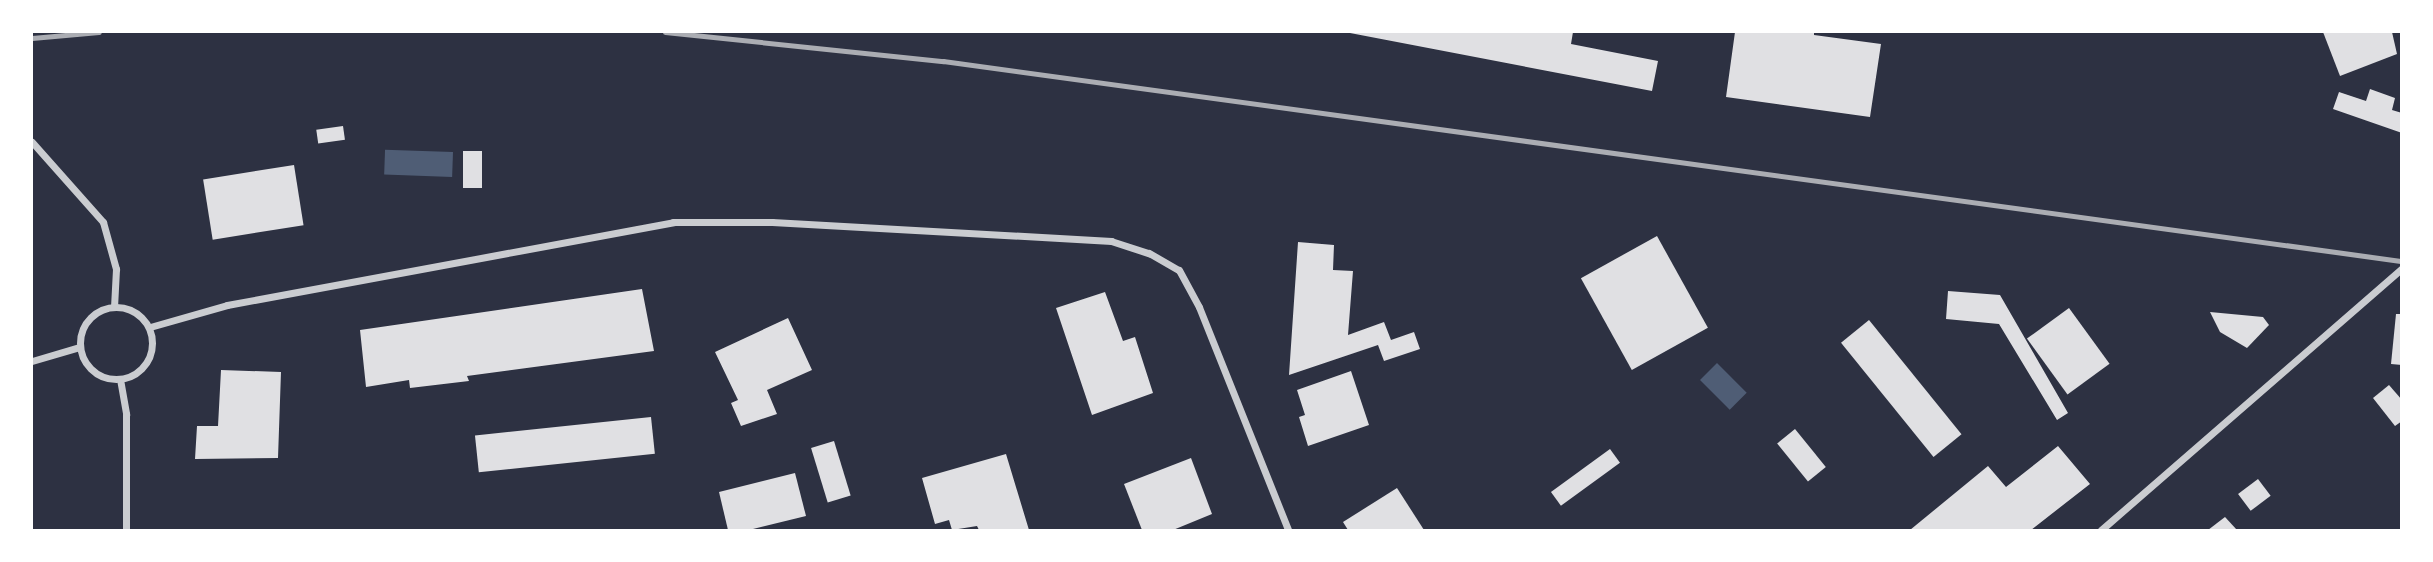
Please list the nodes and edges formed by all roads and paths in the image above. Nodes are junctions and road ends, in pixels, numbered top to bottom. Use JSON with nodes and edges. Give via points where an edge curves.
{"nodes":[{"id":1,"x":32,"y":142,"type":"edge"},
{"id":2,"x":2402,"y":268,"type":"edge"},
{"id":3,"x":114,"y":306,"type":"junction"},
{"id":4,"x":150,"y":327,"type":"junction"},
{"id":5,"x":80,"y":347,"type":"junction"},
{"id":6,"x":32,"y":361,"type":"edge"},
{"id":7,"x":120,"y":379,"type":"junction"},
{"id":8,"x":126,"y":530,"type":"edge"},
{"id":9,"x":1288,"y":530,"type":"edge"},
{"id":10,"x":2101,"y":530,"type":"edge"}],
"edges":[{"from":1,"to":3,"type":"street","via":[[103,222],[116,269]]},
{"from":2,"to":10,"type":"street"},
{"from":3,"to":4,"type":"street","via":[[135,311]]},
{"from":3,"to":5,"type":"street","via":[[104,308],[85,324]]},
{"from":4,"to":7,"type":"street","via":[[148,361]]},
{"from":4,"to":9,"type":"street","via":[[227,305],[673,222],[772,222],[1111,241],[1149,253],[1179,270],[1208,330]]},
{"from":5,"to":6,"type":"street"},
{"from":5,"to":7,"type":"street","via":[[90,367]]},
{"from":7,"to":8,"type":"street","via":[[126,414]]}]}
